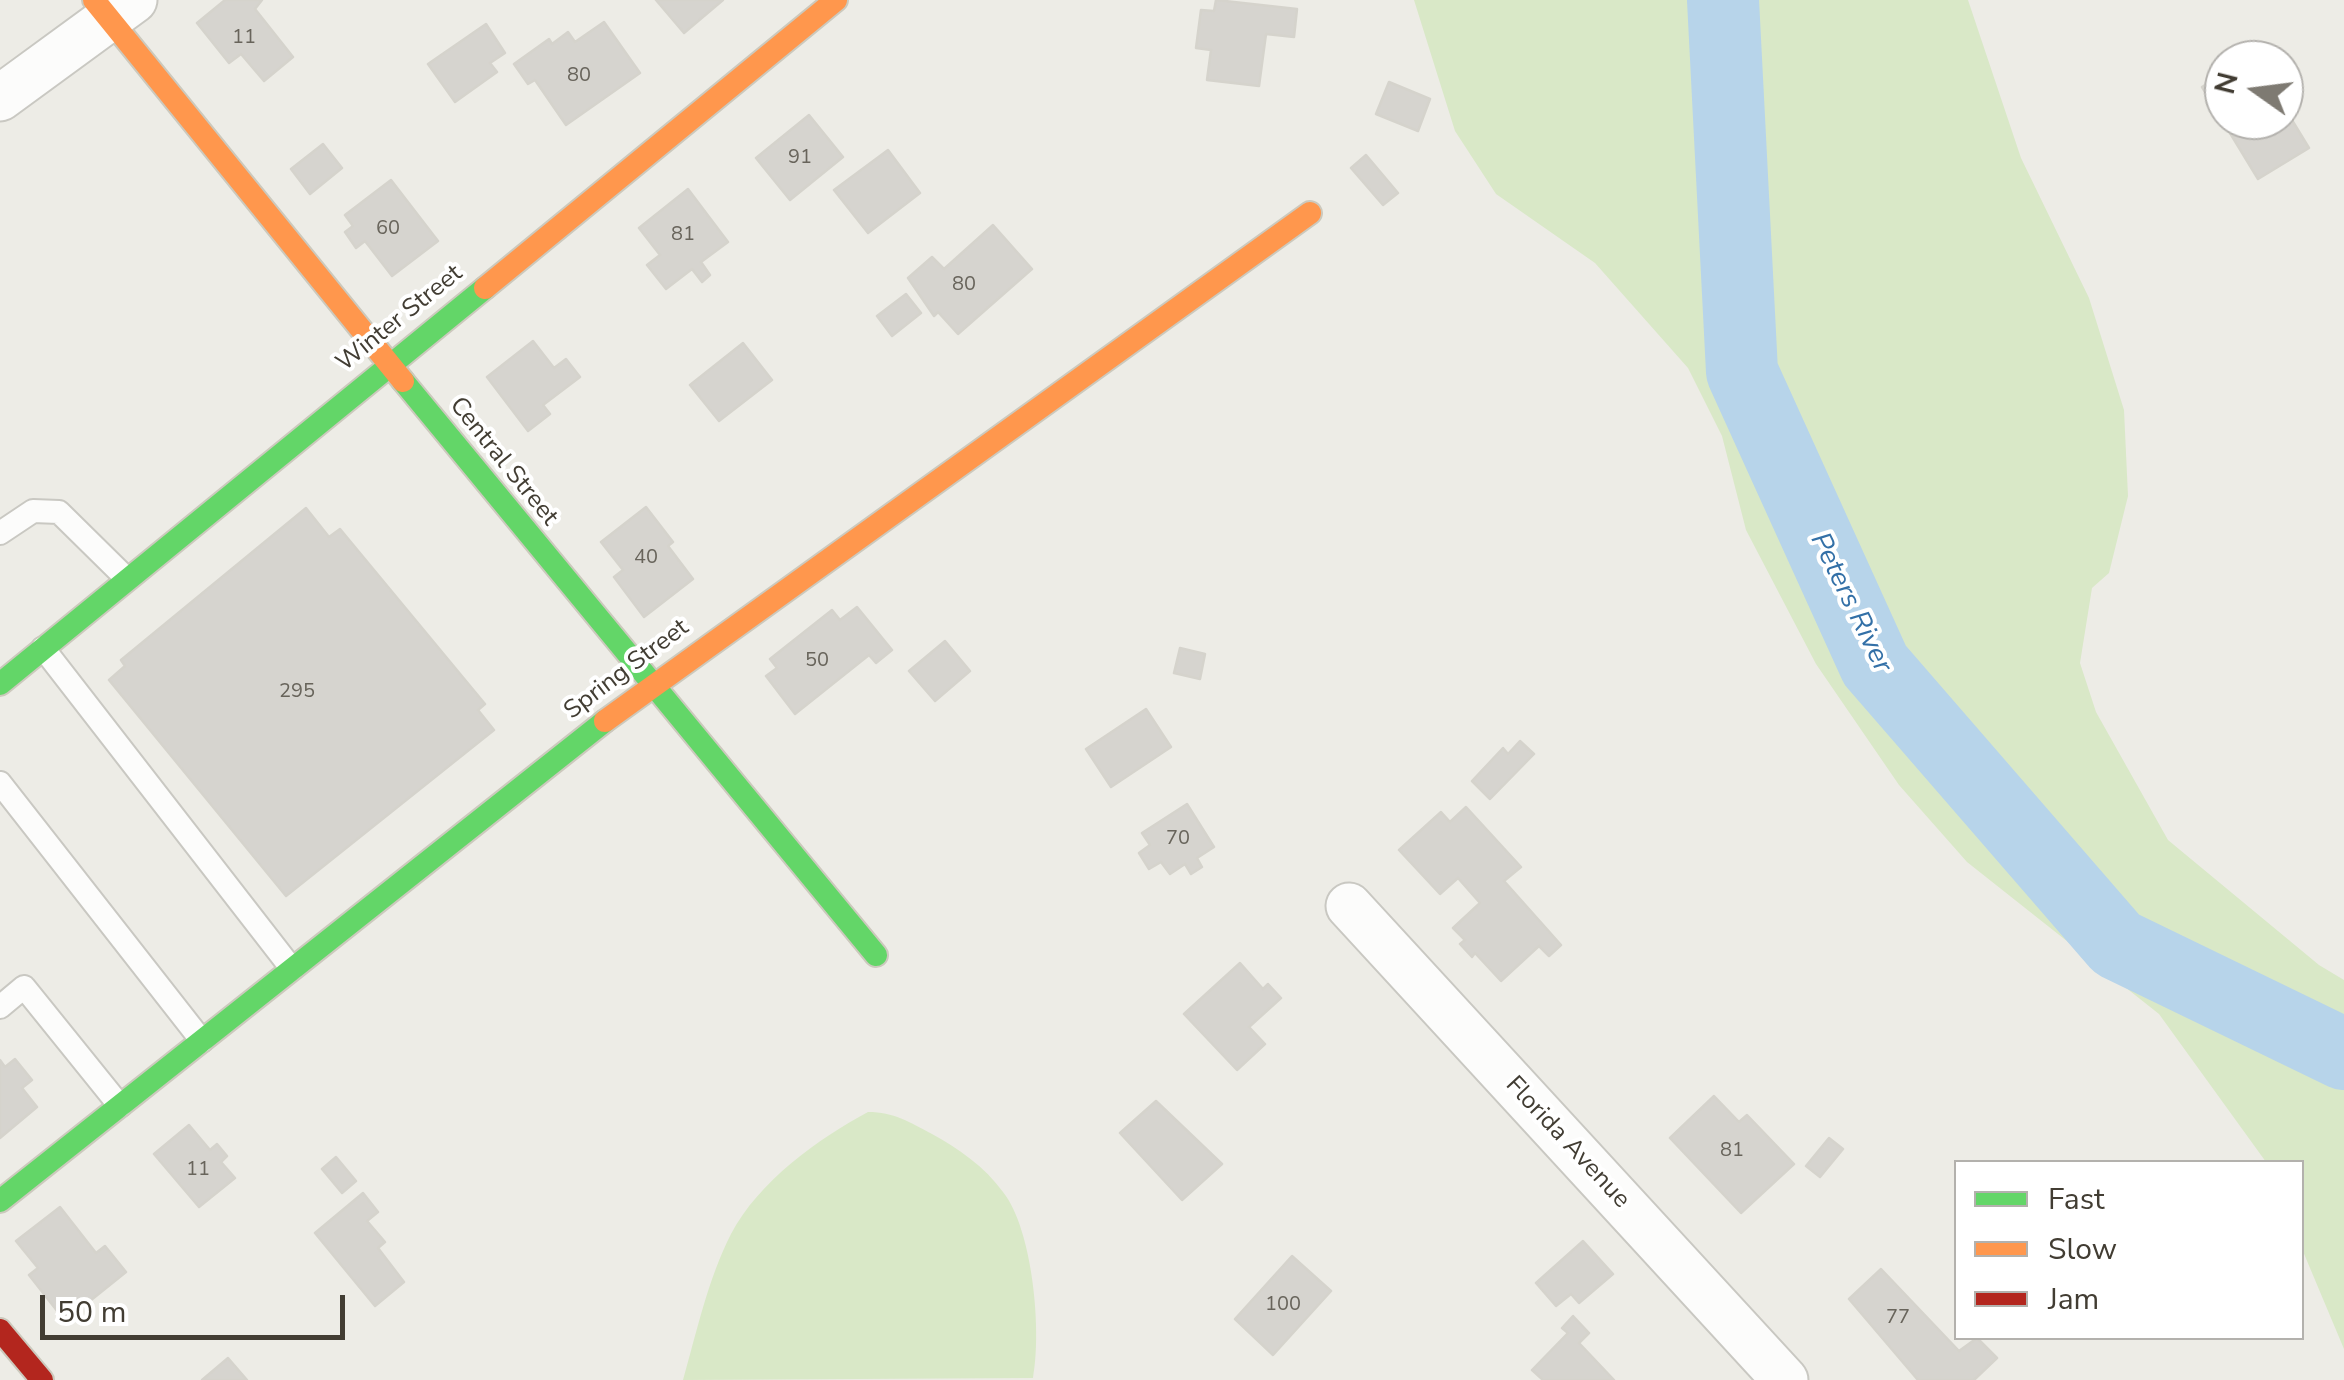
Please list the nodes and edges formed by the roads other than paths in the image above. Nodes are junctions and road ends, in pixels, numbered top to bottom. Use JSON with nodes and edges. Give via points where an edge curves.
{"nodes":[{"id":1,"x":836,"y":0,"type":"edge"},
{"id":2,"x":112,"y":6,"type":"edge"},
{"id":3,"x":0,"y":98,"type":"edge"},
{"id":4,"x":1310,"y":213,"type":"dead end"},
{"id":5,"x":387,"y":364,"type":"junction"},
{"id":6,"x":0,"y":533,"type":"edge"},
{"id":7,"x":127,"y":579,"type":"junction"},
{"id":8,"x":42,"y":648,"type":"junction"},
{"id":9,"x":0,"y":684,"type":"edge"},
{"id":10,"x":650,"y":685,"type":"junction"},
{"id":11,"x":0,"y":783,"type":"edge"},
{"id":12,"x":1349,"y":906,"type":"dead end"},
{"id":13,"x":876,"y":955,"type":"dead end"},
{"id":14,"x":292,"y":969,"type":"junction"},
{"id":15,"x":0,"y":1007,"type":"edge"},
{"id":16,"x":202,"y":1040,"type":"junction"},
{"id":17,"x":120,"y":1106,"type":"junction"},
{"id":18,"x":0,"y":1200,"type":"edge"},
{"id":19,"x":0,"y":1330,"type":"edge"},
{"id":20,"x":42,"y":1380,"type":"edge"},
{"id":21,"x":1785,"y":1380,"type":"edge"}],
"edges":[{"from":1,"to":5,"type":"street","name":"Winter Street"},
{"from":2,"to":3,"type":"street"},
{"from":2,"to":5,"type":"street","name":"Central Street"},
{"from":4,"to":10,"type":"street","name":"Spring Street"},
{"from":5,"to":7,"type":"street","name":"Winter Street"},
{"from":5,"to":10,"type":"street","name":"Central Street"},
{"from":6,"to":7,"type":"lane","via":[[33,512],[58,512]]},
{"from":7,"to":8,"type":"street","name":"Winter Street"},
{"from":8,"to":9,"type":"street","name":"Winter Street"},
{"from":8,"to":14,"type":"lane"},
{"from":10,"to":13,"type":"street","name":"Central Street"},
{"from":10,"to":14,"type":"street","name":"Spring Street"},
{"from":11,"to":16,"type":"lane"},
{"from":12,"to":21,"type":"street","name":"Florida Avenue"},
{"from":14,"to":16,"type":"street","name":"Spring Street"},
{"from":15,"to":17,"type":"lane","via":[[24,987]]},
{"from":16,"to":17,"type":"street","name":"Spring Street"},
{"from":17,"to":18,"type":"street","name":"Spring Street"},
{"from":19,"to":20,"type":"street"}]}
